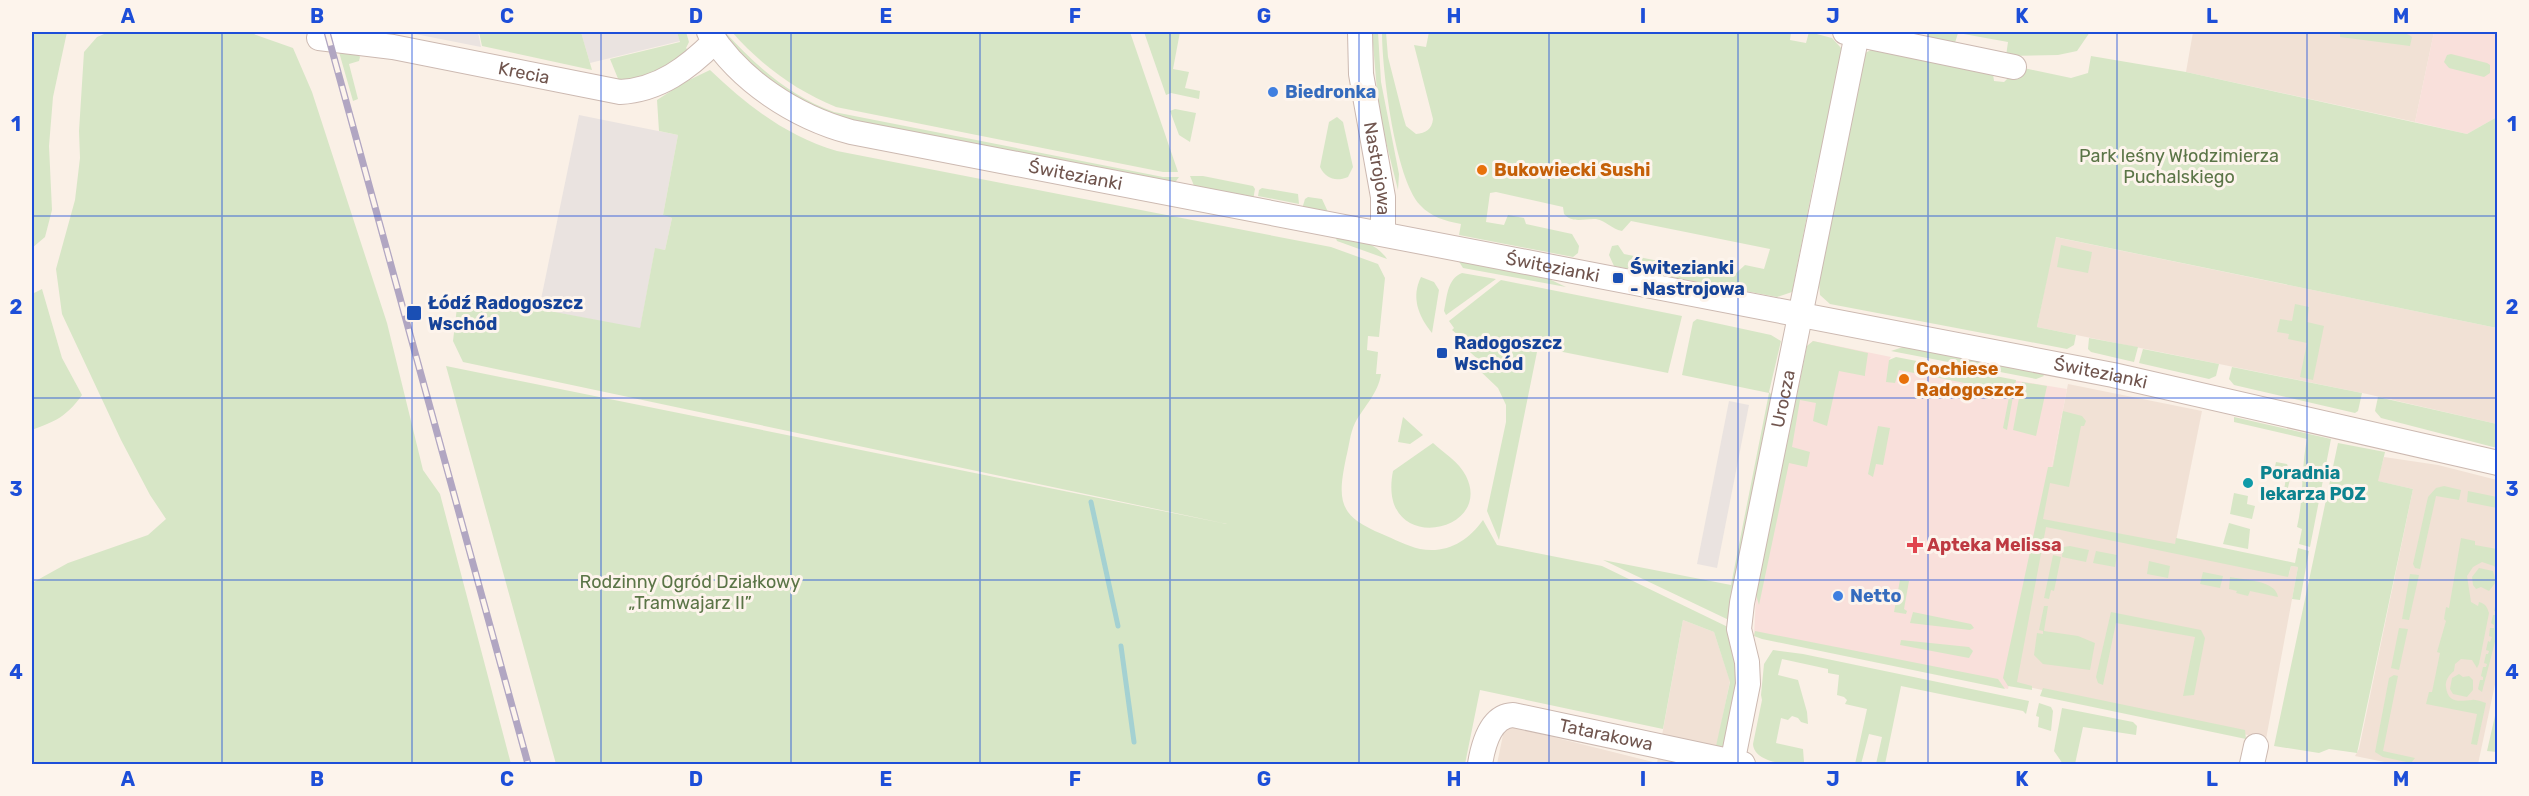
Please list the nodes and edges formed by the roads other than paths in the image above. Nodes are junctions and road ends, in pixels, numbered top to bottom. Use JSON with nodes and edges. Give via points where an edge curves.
{"nodes":[{"id":1,"x":1360,"y":32,"type":"edge"},
{"id":2,"x":1851,"y":33,"type":"edge"},
{"id":3,"x":712,"y":36,"type":"edge"},
{"id":4,"x":319,"y":38,"type":"dead end"},
{"id":5,"x":2014,"y":67,"type":"dead end"},
{"id":6,"x":1383,"y":234,"type":"junction"},
{"id":7,"x":1799,"y":315,"type":"junction"},
{"id":8,"x":2498,"y":463,"type":"edge"},
{"id":9,"x":1736,"y":764,"type":"edge"},
{"id":10,"x":1480,"y":765,"type":"edge"}],
"edges":[{"from":1,"to":6,"type":"street","name":"Nastrojowa","via":[[1361,74],[1383,197]]},
{"from":2,"to":5,"type":"street"},
{"from":2,"to":7,"type":"street","name":"Urocza"},
{"from":3,"to":4,"type":"street","name":"Krecia","via":[[699,56],[657,85],[620,92],[393,47]]},
{"from":3,"to":6,"type":"street","name":"Świtezianki","via":[[747,74],[781,102],[841,129]]},
{"from":6,"to":7,"type":"street","name":"Świtezianki"},
{"from":7,"to":8,"type":"street","name":"Świtezianki","via":[[2124,377]]},
{"from":7,"to":9,"type":"street","name":"Urocza","via":[[1742,603],[1739,629],[1748,684]]},
{"from":9,"to":10,"type":"street","name":"Tatarakowa","via":[[1506,716],[1488,735]]}]}
